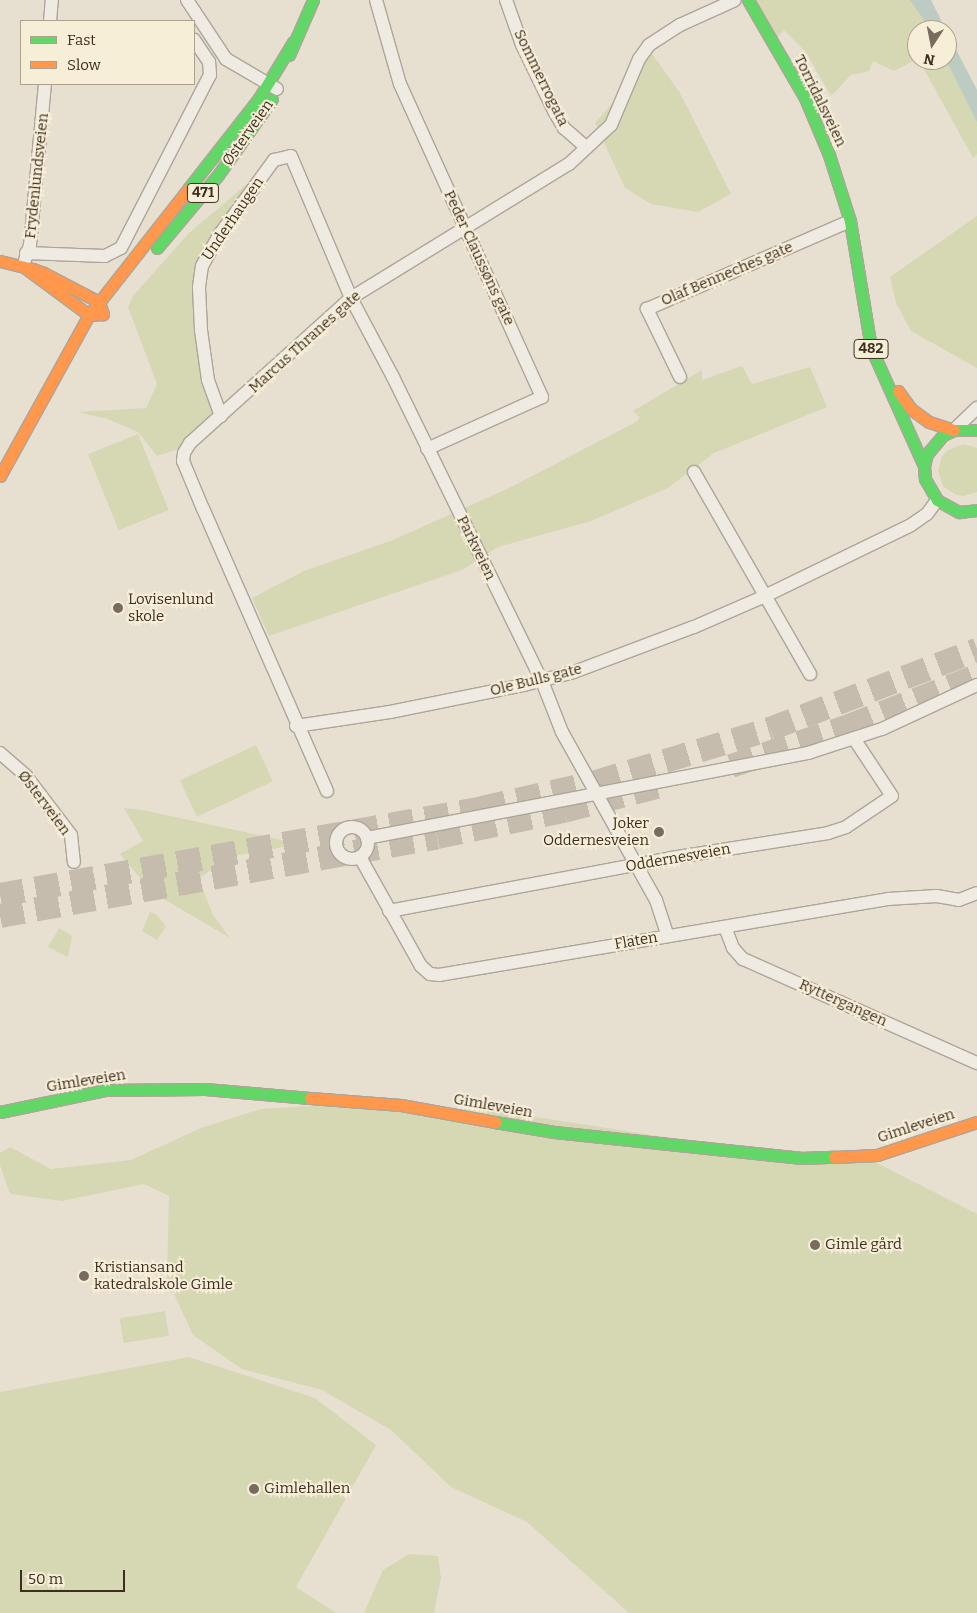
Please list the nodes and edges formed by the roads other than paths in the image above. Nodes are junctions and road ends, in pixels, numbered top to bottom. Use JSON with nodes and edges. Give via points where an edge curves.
{"nodes":[{"id":1,"x":52,"y":0,"type":"edge"},
{"id":2,"x":187,"y":0,"type":"edge"},
{"id":3,"x":313,"y":0,"type":"edge"},
{"id":4,"x":376,"y":0,"type":"edge"},
{"id":5,"x":506,"y":0,"type":"edge"},
{"id":6,"x":735,"y":0,"type":"edge"},
{"id":7,"x":748,"y":0,"type":"edge"},
{"id":8,"x":50,"y":20,"type":"edge"},
{"id":9,"x":195,"y":41,"type":"edge"},
{"id":10,"x":45,"y":85,"type":"edge"},
{"id":11,"x":272,"y":86,"type":"junction"},
{"id":12,"x":587,"y":148,"type":"junction"},
{"id":13,"x":291,"y":156,"type":"joint"},
{"id":14,"x":850,"y":221,"type":"junction"},
{"id":15,"x":466,"y":229,"type":"junction"},
{"id":16,"x":26,"y":253,"type":"junction"},
{"id":17,"x":0,"y":260,"type":"edge"},
{"id":18,"x":24,"y":267,"type":"junction"},
{"id":19,"x":351,"y":298,"type":"junction"},
{"id":20,"x":99,"y":302,"type":"junction"},
{"id":21,"x":103,"y":314,"type":"junction"},
{"id":22,"x":88,"y":320,"type":"junction"},
{"id":23,"x":680,"y":377,"type":"dead end"},
{"id":24,"x":977,"y":408,"type":"edge"},
{"id":25,"x":220,"y":416,"type":"junction"},
{"id":26,"x":954,"y":430,"type":"junction"},
{"id":27,"x":977,"y":430,"type":"edge"},
{"id":28,"x":427,"y":449,"type":"junction"},
{"id":29,"x":924,"y":466,"type":"junction"},
{"id":30,"x":694,"y":472,"type":"dead end"},
{"id":31,"x":0,"y":476,"type":"edge"},
{"id":32,"x":937,"y":500,"type":"junction"},
{"id":33,"x":977,"y":510,"type":"edge"},
{"id":34,"x":959,"y":512,"type":"junction"},
{"id":35,"x":977,"y":523,"type":"edge"},
{"id":36,"x":766,"y":596,"type":"junction"},
{"id":37,"x":810,"y":674,"type":"dead end"},
{"id":38,"x":542,"y":681,"type":"junction"},
{"id":39,"x":977,"y":685,"type":"edge"},
{"id":40,"x":296,"y":726,"type":"junction"},
{"id":41,"x":856,"y":740,"type":"junction"},
{"id":42,"x":0,"y":753,"type":"edge"},
{"id":43,"x":327,"y":791,"type":"dead end"},
{"id":44,"x":595,"y":793,"type":"junction"},
{"id":45,"x":367,"y":838,"type":"junction"},
{"id":46,"x":360,"y":857,"type":"junction"},
{"id":47,"x":74,"y":862,"type":"dead end"},
{"id":48,"x":634,"y":864,"type":"junction"},
{"id":49,"x":977,"y":893,"type":"edge"},
{"id":50,"x":389,"y":911,"type":"junction"},
{"id":51,"x":725,"y":927,"type":"junction"},
{"id":52,"x":668,"y":936,"type":"junction"},
{"id":53,"x":977,"y":1062,"type":"edge"},
{"id":54,"x":0,"y":1112,"type":"edge"},
{"id":55,"x":977,"y":1122,"type":"edge"}],
"edges":[{"from":1,"to":8,"type":"street"},
{"from":2,"to":11,"type":"street","via":[[226,59]]},
{"from":3,"to":11,"type":"main road","name":"Østerveien","number":"471"},
{"from":4,"to":15,"type":"street","name":"Peder Claussøns gate","via":[[393,65]]},
{"from":5,"to":12,"type":"street","name":"Sommerrogata","via":[[522,45],[554,110],[564,128]]},
{"from":6,"to":12,"type":"street","name":"Marcus Thranes gate","via":[[680,25],[649,45],[639,60],[611,125]]},
{"from":7,"to":14,"type":"main road","name":"Torridalsveien","number":"482","via":[[805,98],[837,175]]},
{"from":9,"to":16,"type":"street","via":[[209,62],[210,75],[121,248],[105,256]]},
{"from":10,"to":16,"type":"street","name":"Frydenlundsveien","via":[[30,245]]},
{"from":11,"to":20,"type":"main road","name":"Østerveien","number":"471"},
{"from":11,"to":21,"type":"main road","name":"Østerveien","number":"471","via":[[218,175]]},
{"from":12,"to":15,"type":"street","name":"Marcus Thranes gate","via":[[551,177]]},
{"from":13,"to":19,"type":"street","name":"Parkveien"},
{"from":13,"to":25,"type":"street","name":"Underhaugen","via":[[274,160],[215,242],[202,266],[199,287],[201,330],[208,380]]},
{"from":14,"to":23,"type":"street","name":"Olaf Benneches gate","via":[[646,309]]},
{"from":14,"to":26,"type":"main road","name":"Torridalsveien","number":"482","via":[[863,254],[876,333],[889,373],[911,409],[938,426]]},
{"from":14,"to":29,"type":"main road","name":"Torridalsveien","number":"482","via":[[873,353]]},
{"from":15,"to":19,"type":"street","name":"Marcus Thranes gate"},
{"from":15,"to":28,"type":"street","name":"Peder Claussøns gate","via":[[542,397]]},
{"from":16,"to":18,"type":"street","name":"Frydenlundsveien"},
{"from":17,"to":18,"type":"main road"},
{"from":18,"to":20,"type":"main road","via":[[44,273]]},
{"from":18,"to":22,"type":"main road"},
{"from":19,"to":25,"type":"street","name":"Marcus Thranes gate"},
{"from":19,"to":28,"type":"street","name":"Parkveien"},
{"from":20,"to":21,"type":"main road"},
{"from":20,"to":22,"type":"main road","name":"Østerveien","number":"471"},
{"from":21,"to":22,"type":"main road","name":"Østerveien","number":"471"},
{"from":22,"to":31,"type":"main road","name":"Østerveien","number":"471"},
{"from":24,"to":26,"type":"street"},
{"from":25,"to":40,"type":"street","name":"Marcus Thranes gate","via":[[190,443],[183,461]]},
{"from":26,"to":27,"type":"main road","number":"482"},
{"from":26,"to":29,"type":"main road","via":[[934,444]]},
{"from":28,"to":38,"type":"street","name":"Parkveien"},
{"from":29,"to":32,"type":"main road","number":"482","via":[[927,485]]},
{"from":30,"to":36,"type":"street"},
{"from":32,"to":34,"type":"main road"},
{"from":32,"to":36,"type":"street","name":"Ole Bulls gate","via":[[911,525]]},
{"from":33,"to":34,"type":"main road"},
{"from":34,"to":35,"type":"main road"},
{"from":36,"to":37,"type":"street"},
{"from":36,"to":38,"type":"street","name":"Ole Bulls gate","via":[[645,646]]},
{"from":38,"to":40,"type":"street","name":"Ole Bulls gate","via":[[364,717]]},
{"from":38,"to":44,"type":"street","name":"Parkveien","via":[[562,732]]},
{"from":39,"to":41,"type":"street"},
{"from":40,"to":43,"type":"street","name":"Marcus Thranes gate"},
{"from":41,"to":44,"type":"street","via":[[800,754]]},
{"from":41,"to":48,"type":"street","name":"Oddernesveien","via":[[892,796],[846,827],[772,844]]},
{"from":42,"to":47,"type":"street","name":"Østerveien","via":[[26,776],[71,835]]},
{"from":44,"to":45,"type":"street"},
{"from":44,"to":48,"type":"street","name":"Parkveien"},
{"from":45,"to":46,"type":"street","via":[[367,849]]},
{"from":45,"to":46,"type":"street","via":[[362,830],[354,827],[345,828],[338,834],[335,843],[341,855],[350,859]]},
{"from":46,"to":50,"type":"street","name":"Flaten"},
{"from":48,"to":50,"type":"street","name":"Oddernesveien"},
{"from":48,"to":52,"type":"street","name":"Parkveien","via":[[656,900]]},
{"from":49,"to":51,"type":"street","name":"Flaten","via":[[959,900],[937,896],[888,899]]},
{"from":50,"to":52,"type":"street","name":"Flaten","via":[[421,966],[430,974],[439,975]]},
{"from":51,"to":52,"type":"street","name":"Flaten"},
{"from":51,"to":53,"type":"street","name":"Ryttergangen","via":[[733,948],[744,959]]},
{"from":54,"to":55,"type":"main road","name":"Gimleveien","via":[[105,1090],[205,1089],[401,1105],[563,1133],[800,1158],[876,1155],[921,1143]]}]}
